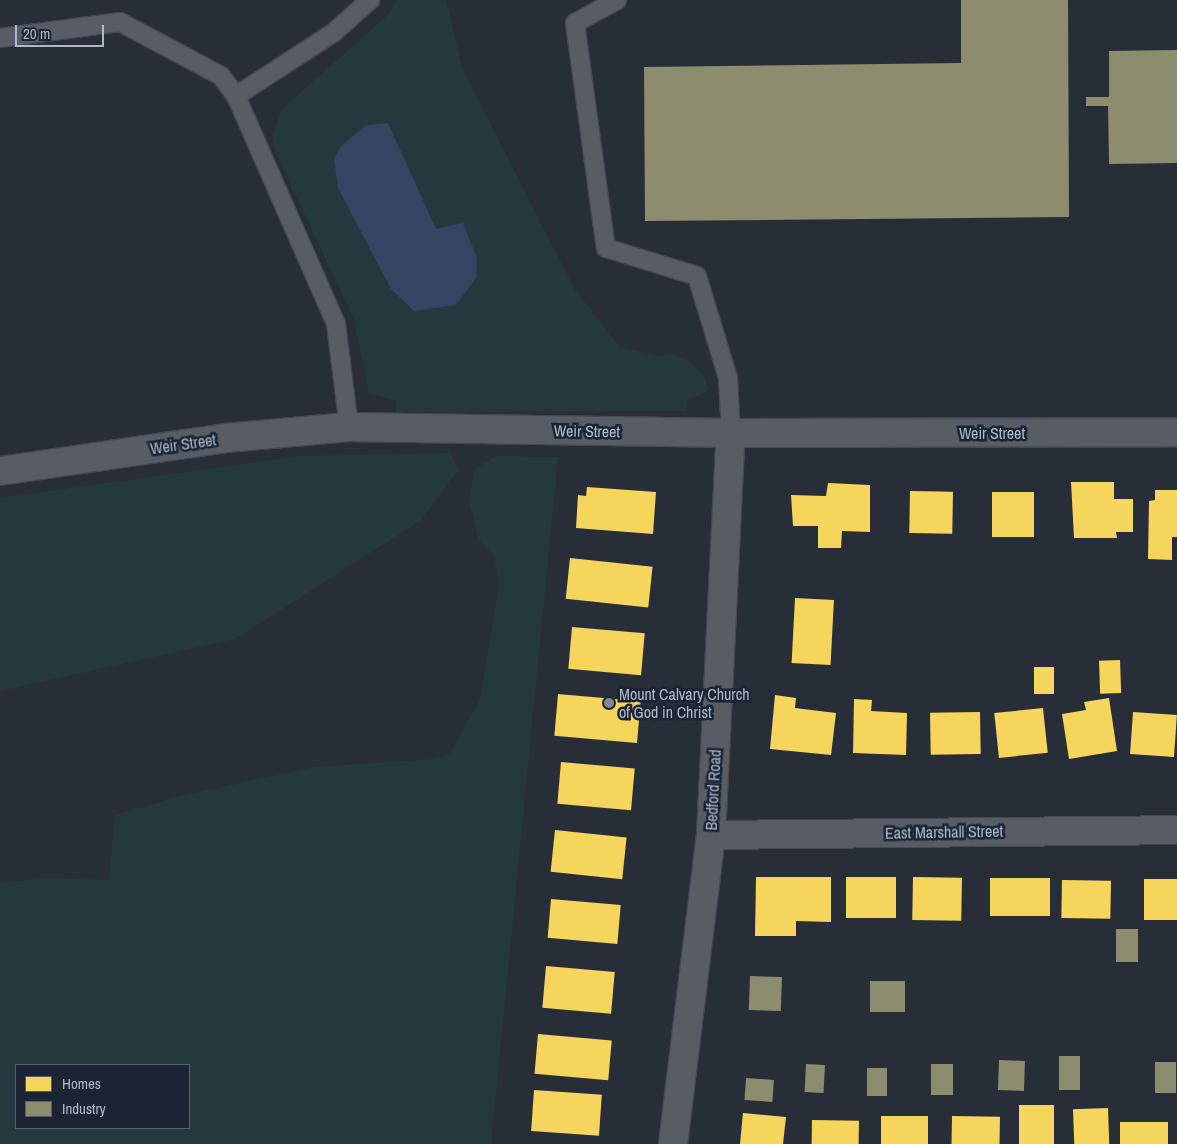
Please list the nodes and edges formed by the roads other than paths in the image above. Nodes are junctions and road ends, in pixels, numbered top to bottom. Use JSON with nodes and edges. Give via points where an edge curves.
{"nodes":[{"id":1,"x":370,"y":0,"type":"edge"},
{"id":2,"x":617,"y":0,"type":"edge"},
{"id":3,"x":0,"y":38,"type":"edge"},
{"id":4,"x":236,"y":96,"type":"junction"},
{"id":5,"x":349,"y":427,"type":"junction"},
{"id":6,"x":1177,"y":432,"type":"edge"},
{"id":7,"x":731,"y":433,"type":"junction"},
{"id":8,"x":0,"y":471,"type":"edge"},
{"id":9,"x":1177,"y":830,"type":"edge"},
{"id":10,"x":711,"y":835,"type":"junction"},
{"id":11,"x":673,"y":1144,"type":"edge"}],
"edges":[{"from":1,"to":4,"type":"lane","via":[[333,33]]},
{"from":2,"to":7,"type":"lane","via":[[575,24],[606,248],[697,276],[728,378]]},
{"from":3,"to":4,"type":"lane","via":[[120,22],[221,76]]},
{"from":4,"to":5,"type":"lane","via":[[336,324]]},
{"from":5,"to":7,"type":"street","name":"Weir Street"},
{"from":5,"to":8,"type":"street","name":"Weir Street","via":[[226,438]]},
{"from":6,"to":7,"type":"street","name":"Weir Street"},
{"from":7,"to":10,"type":"street","name":"Bedford Road"},
{"from":9,"to":10,"type":"street","name":"East Marshall Street"},
{"from":10,"to":11,"type":"street","name":"Bedford Road"}]}
